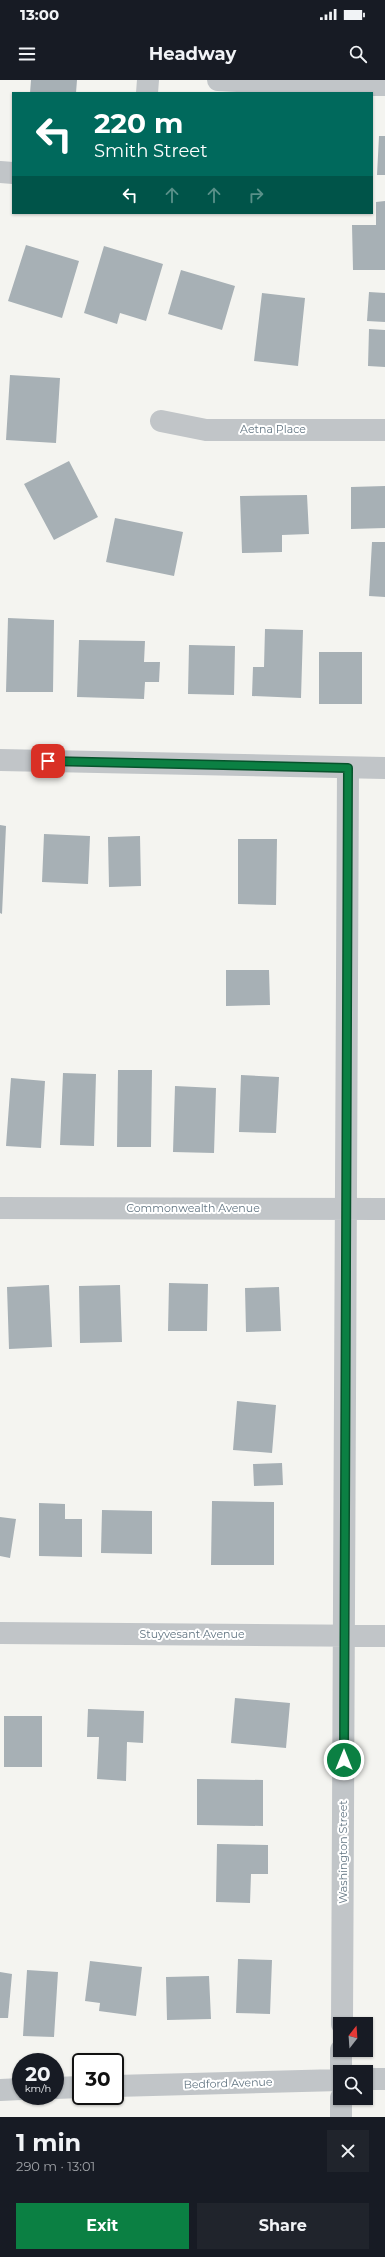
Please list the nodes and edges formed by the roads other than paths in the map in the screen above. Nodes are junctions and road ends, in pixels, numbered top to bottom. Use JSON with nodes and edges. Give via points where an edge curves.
{"nodes":[{"id":1,"x":148,"y":80,"type":"edge"},
{"id":2,"x":218,"y":80,"type":"edge"},
{"id":3,"x":385,"y":85,"type":"edge"},
{"id":4,"x":147,"y":92,"type":"edge"},
{"id":5,"x":0,"y":172,"type":"edge"},
{"id":6,"x":12,"y":173,"type":"edge"},
{"id":7,"x":161,"y":421,"type":"dead end"},
{"id":8,"x":385,"y":430,"type":"edge"},
{"id":9,"x":0,"y":760,"type":"edge"},
{"id":10,"x":348,"y":768,"type":"junction"},
{"id":11,"x":385,"y":768,"type":"edge"},
{"id":12,"x":0,"y":1208,"type":"edge"},
{"id":13,"x":348,"y":1209,"type":"junction"},
{"id":14,"x":385,"y":1209,"type":"edge"},
{"id":15,"x":0,"y":1633,"type":"edge"},
{"id":16,"x":345,"y":1636,"type":"junction"},
{"id":17,"x":385,"y":1636,"type":"edge"},
{"id":18,"x":342,"y":2017,"type":"edge"},
{"id":19,"x":373,"y":2079,"type":"edge"},
{"id":20,"x":385,"y":2079,"type":"edge"},
{"id":21,"x":333,"y":2080,"type":"edge"},
{"id":22,"x":124,"y":2086,"type":"edge"},
{"id":23,"x":12,"y":2089,"type":"edge"},
{"id":24,"x":0,"y":2090,"type":"edge"},
{"id":25,"x":341,"y":2105,"type":"edge"},
{"id":26,"x":340,"y":2117,"type":"edge"}],
"edges":[{"from":1,"to":4,"type":"street"},
{"from":2,"to":3,"type":"street"},
{"from":5,"to":6,"type":"street"},
{"from":7,"to":8,"type":"street","name":"Aetna Place","via":[[206,430]]},
{"from":9,"to":10,"type":"street"},
{"from":10,"to":11,"type":"street"},
{"from":10,"to":13,"type":"street","name":"Washington Street"},
{"from":12,"to":13,"type":"street","name":"Commonwealth Avenue"},
{"from":13,"to":14,"type":"street","name":"Commonwealth Avenue"},
{"from":13,"to":16,"type":"street","name":"Washington Street"},
{"from":15,"to":16,"type":"street","name":"Stuyvesant Avenue"},
{"from":16,"to":17,"type":"street","name":"Stuyvesant Avenue"},
{"from":16,"to":18,"type":"street","name":"Washington Street"},
{"from":19,"to":20,"type":"street"},
{"from":21,"to":22,"type":"street","name":"Bedford Avenue"},
{"from":23,"to":24,"type":"street"},
{"from":25,"to":26,"type":"street"}]}
